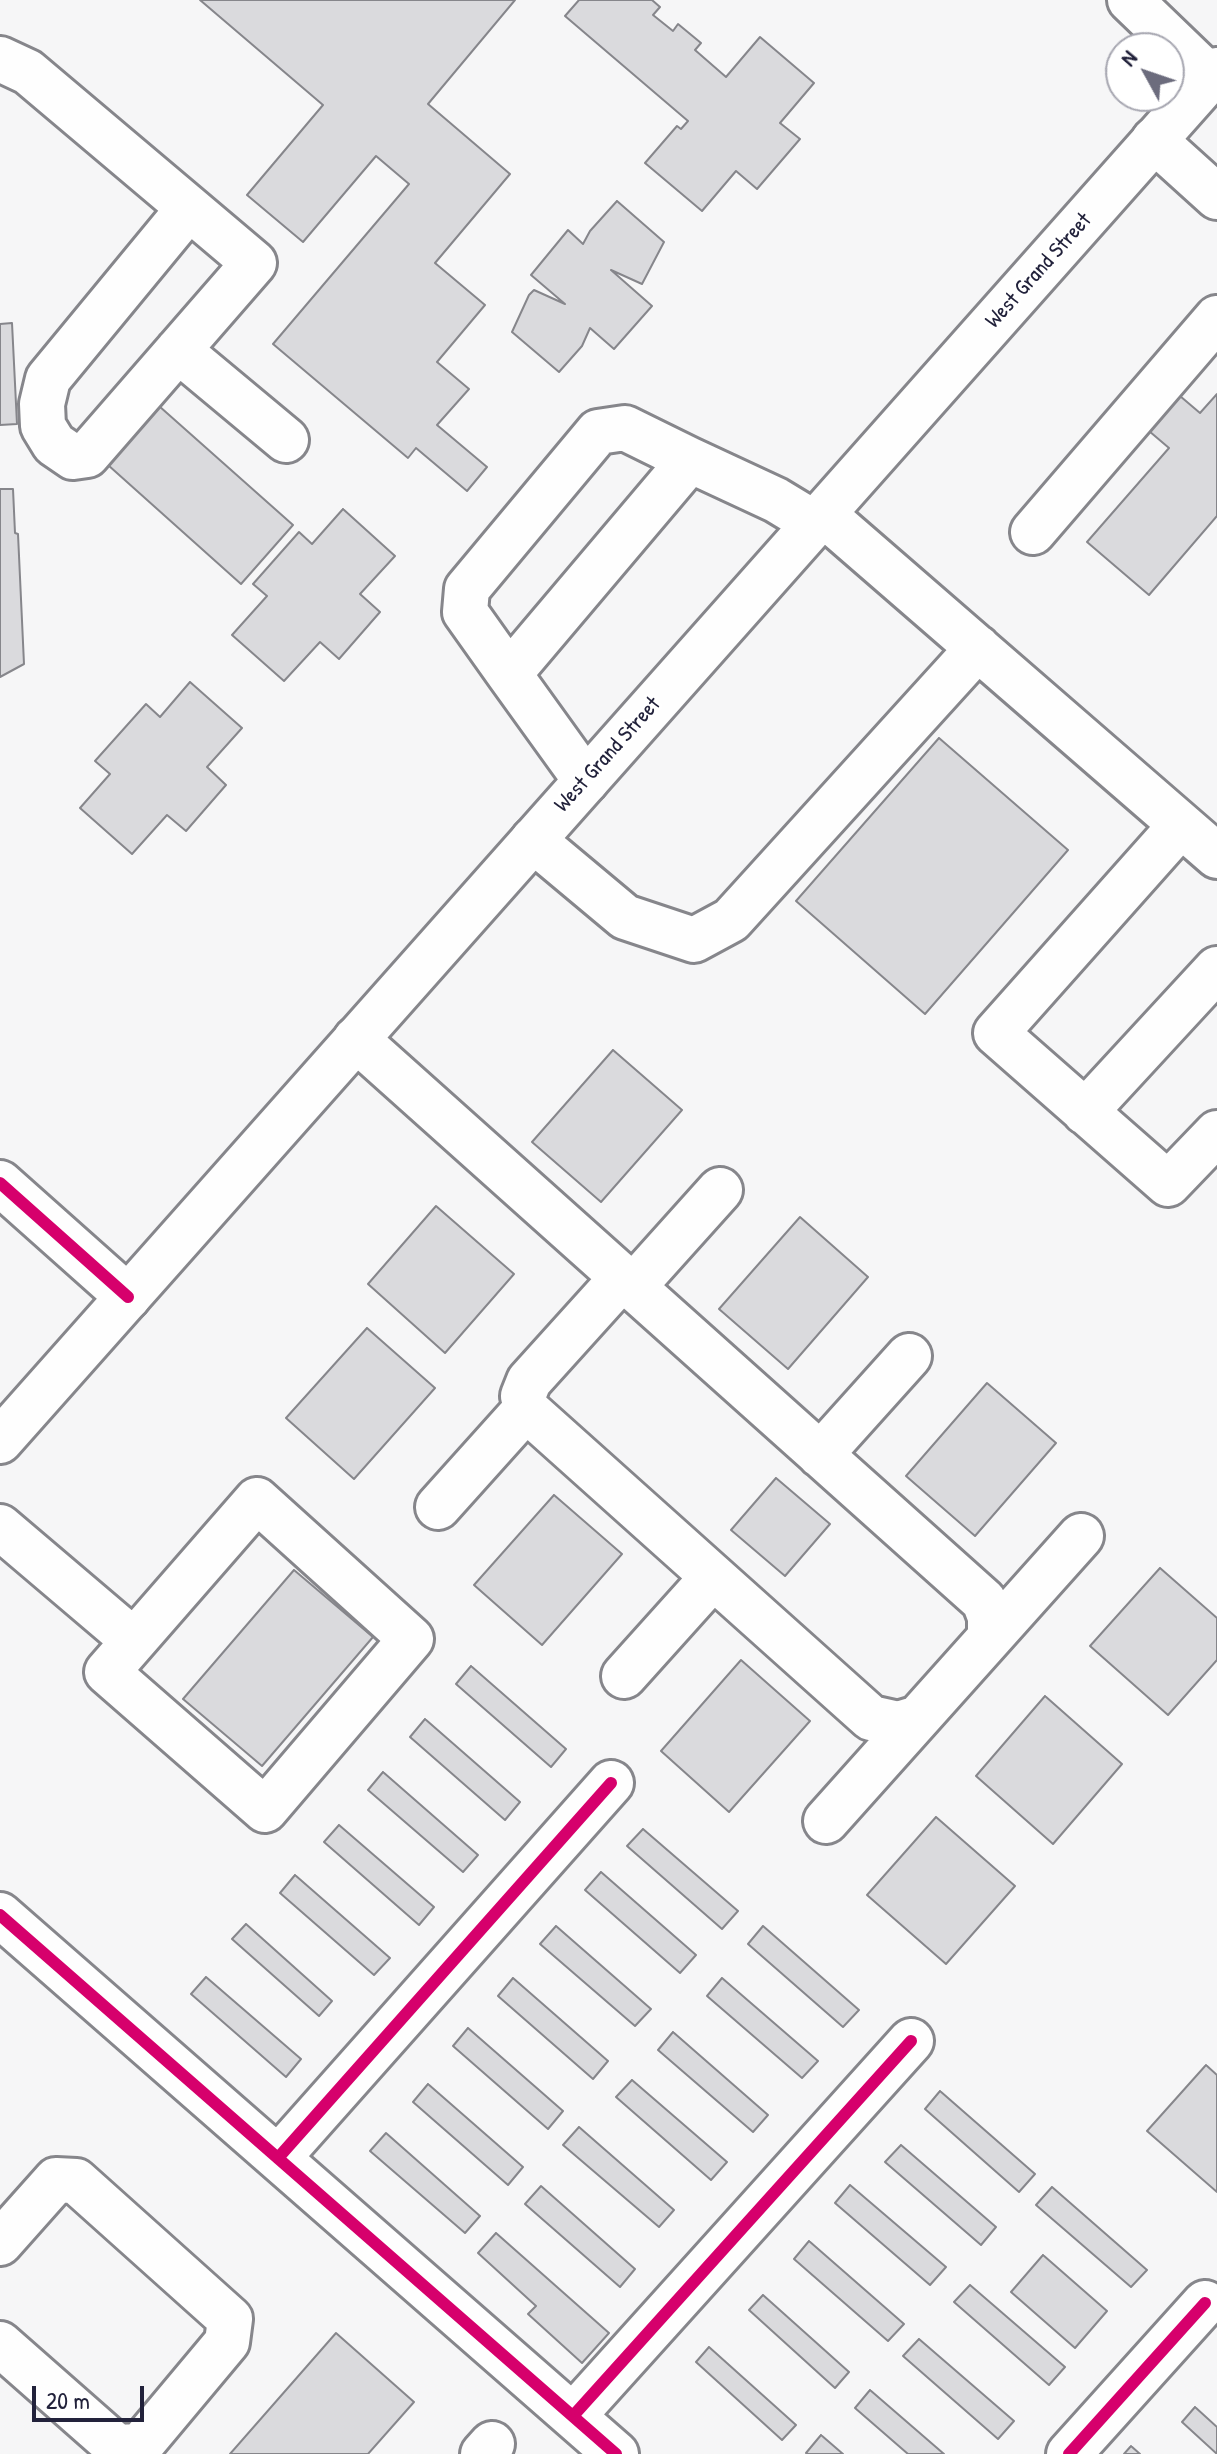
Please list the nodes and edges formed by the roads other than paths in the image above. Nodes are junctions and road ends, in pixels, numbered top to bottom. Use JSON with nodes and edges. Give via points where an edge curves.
{"nodes":[{"id":1,"x":1130,"y":0,"type":"edge"},
{"id":2,"x":0,"y":59,"type":"edge"},
{"id":3,"x":1214,"y":74,"type":"edge"},
{"id":4,"x":1154,"y":140,"type":"junction"},
{"id":5,"x":1217,"y":197,"type":"edge"},
{"id":6,"x":189,"y":208,"type":"junction"},
{"id":7,"x":1217,"y":318,"type":"edge"},
{"id":8,"x":178,"y":350,"type":"junction"},
{"id":9,"x":286,"y":440,"type":"dead end"},
{"id":10,"x":690,"y":460,"type":"junction"},
{"id":11,"x":818,"y":519,"type":"junction"},
{"id":12,"x":1033,"y":532,"type":"dead end"},
{"id":13,"x":978,"y":648,"type":"junction"},
{"id":14,"x":509,"y":674,"type":"junction"},
{"id":15,"x":586,"y":781,"type":"junction"},
{"id":16,"x":1181,"y":825,"type":"junction"},
{"id":17,"x":533,"y":840,"type":"junction"},
{"id":18,"x":1217,"y":856,"type":"edge"},
{"id":19,"x":1217,"y":969,"type":"edge"},
{"id":20,"x":356,"y":1039,"type":"junction"},
{"id":21,"x":1085,"y":1112,"type":"junction"},
{"id":22,"x":1217,"y":1133,"type":"edge"},
{"id":23,"x":0,"y":1183,"type":"edge"},
{"id":24,"x":720,"y":1190,"type":"dead end"},
{"id":25,"x":627,"y":1283,"type":"junction"},
{"id":26,"x":128,"y":1297,"type":"junction"},
{"id":27,"x":909,"y":1356,"type":"dead end"},
{"id":28,"x":526,"y":1409,"type":"junction"},
{"id":29,"x":0,"y":1441,"type":"edge"},
{"id":30,"x":820,"y":1455,"type":"junction"},
{"id":31,"x":438,"y":1507,"type":"dead end"},
{"id":32,"x":0,"y":1527,"type":"edge"},
{"id":33,"x":1081,"y":1536,"type":"dead end"},
{"id":34,"x":713,"y":1577,"type":"junction"},
{"id":35,"x":990,"y":1637,"type":"junction"},
{"id":36,"x":134,"y":1641,"type":"junction"},
{"id":37,"x":624,"y":1676,"type":"dead end"},
{"id":38,"x":918,"y":1718,"type":"junction"},
{"id":39,"x":611,"y":1783,"type":"dead end"},
{"id":40,"x":826,"y":1821,"type":"dead end"},
{"id":41,"x":0,"y":1915,"type":"edge"},
{"id":42,"x":911,"y":2041,"type":"dead end"},
{"id":43,"x":278,"y":2158,"type":"junction"},
{"id":44,"x":0,"y":2243,"type":"edge"},
{"id":45,"x":1205,"y":2303,"type":"dead end"},
{"id":46,"x":0,"y":2344,"type":"edge"},
{"id":47,"x":573,"y":2416,"type":"junction"},
{"id":48,"x":616,"y":2454,"type":"edge"},
{"id":49,"x":1069,"y":2454,"type":"edge"}],
"edges":[{"from":1,"to":3,"type":"street"},
{"from":2,"to":6,"type":"street","via":[[28,72]]},
{"from":3,"to":4,"type":"street","name":"West Grand Street"},
{"from":4,"to":5,"type":"street"},
{"from":4,"to":11,"type":"street","name":"West Grand Street"},
{"from":6,"to":8,"type":"street","via":[[254,263]]},
{"from":6,"to":8,"type":"street","via":[[48,379],[43,426],[54,444],[73,457],[87,455]]},
{"from":7,"to":12,"type":"street"},
{"from":8,"to":9,"type":"street"},
{"from":10,"to":11,"type":"street"},
{"from":10,"to":14,"type":"street"},
{"from":10,"to":14,"type":"street","via":[[625,428],[598,432],[467,589],[465,612]]},
{"from":11,"to":13,"type":"street"},
{"from":11,"to":15,"type":"street","name":"West Grand Street"},
{"from":13,"to":16,"type":"street"},
{"from":13,"to":17,"type":"street","via":[[731,920],[694,940],[625,917]]},
{"from":14,"to":15,"type":"street"},
{"from":15,"to":17,"type":"street","name":"West Grand Street"},
{"from":16,"to":18,"type":"street"},
{"from":16,"to":21,"type":"street","via":[[996,1033]]},
{"from":17,"to":20,"type":"street","name":"West Grand Street"},
{"from":19,"to":21,"type":"street"},
{"from":20,"to":25,"type":"street"},
{"from":20,"to":26,"type":"street","name":"West Grand Street"},
{"from":21,"to":22,"type":"street","via":[[1168,1184]]},
{"from":23,"to":26,"type":"street"},
{"from":24,"to":25,"type":"street"},
{"from":25,"to":28,"type":"street","via":[[529,1381],[523,1396]]},
{"from":25,"to":30,"type":"street"},
{"from":26,"to":29,"type":"street","name":"West Grand Street"},
{"from":27,"to":30,"type":"street"},
{"from":28,"to":31,"type":"street"},
{"from":28,"to":34,"type":"street"},
{"from":30,"to":35,"type":"street","via":[[984,1601]]},
{"from":32,"to":36,"type":"street"},
{"from":33,"to":35,"type":"street"},
{"from":34,"to":37,"type":"street"},
{"from":34,"to":38,"type":"street","via":[[871,1718],[898,1724]]},
{"from":35,"to":38,"type":"street"},
{"from":36,"to":36,"type":"street","via":[[257,1500],[411,1639],[265,1810],[107,1672]]},
{"from":38,"to":40,"type":"street"},
{"from":39,"to":43,"type":"street"},
{"from":41,"to":43,"type":"street"},
{"from":42,"to":47,"type":"street"},
{"from":43,"to":47,"type":"street"},
{"from":44,"to":46,"type":"street","via":[[56,2180],[76,2181],[230,2319],[227,2342],[140,2446],[117,2447]]},
{"from":45,"to":49,"type":"street"},
{"from":47,"to":48,"type":"street"}]}
